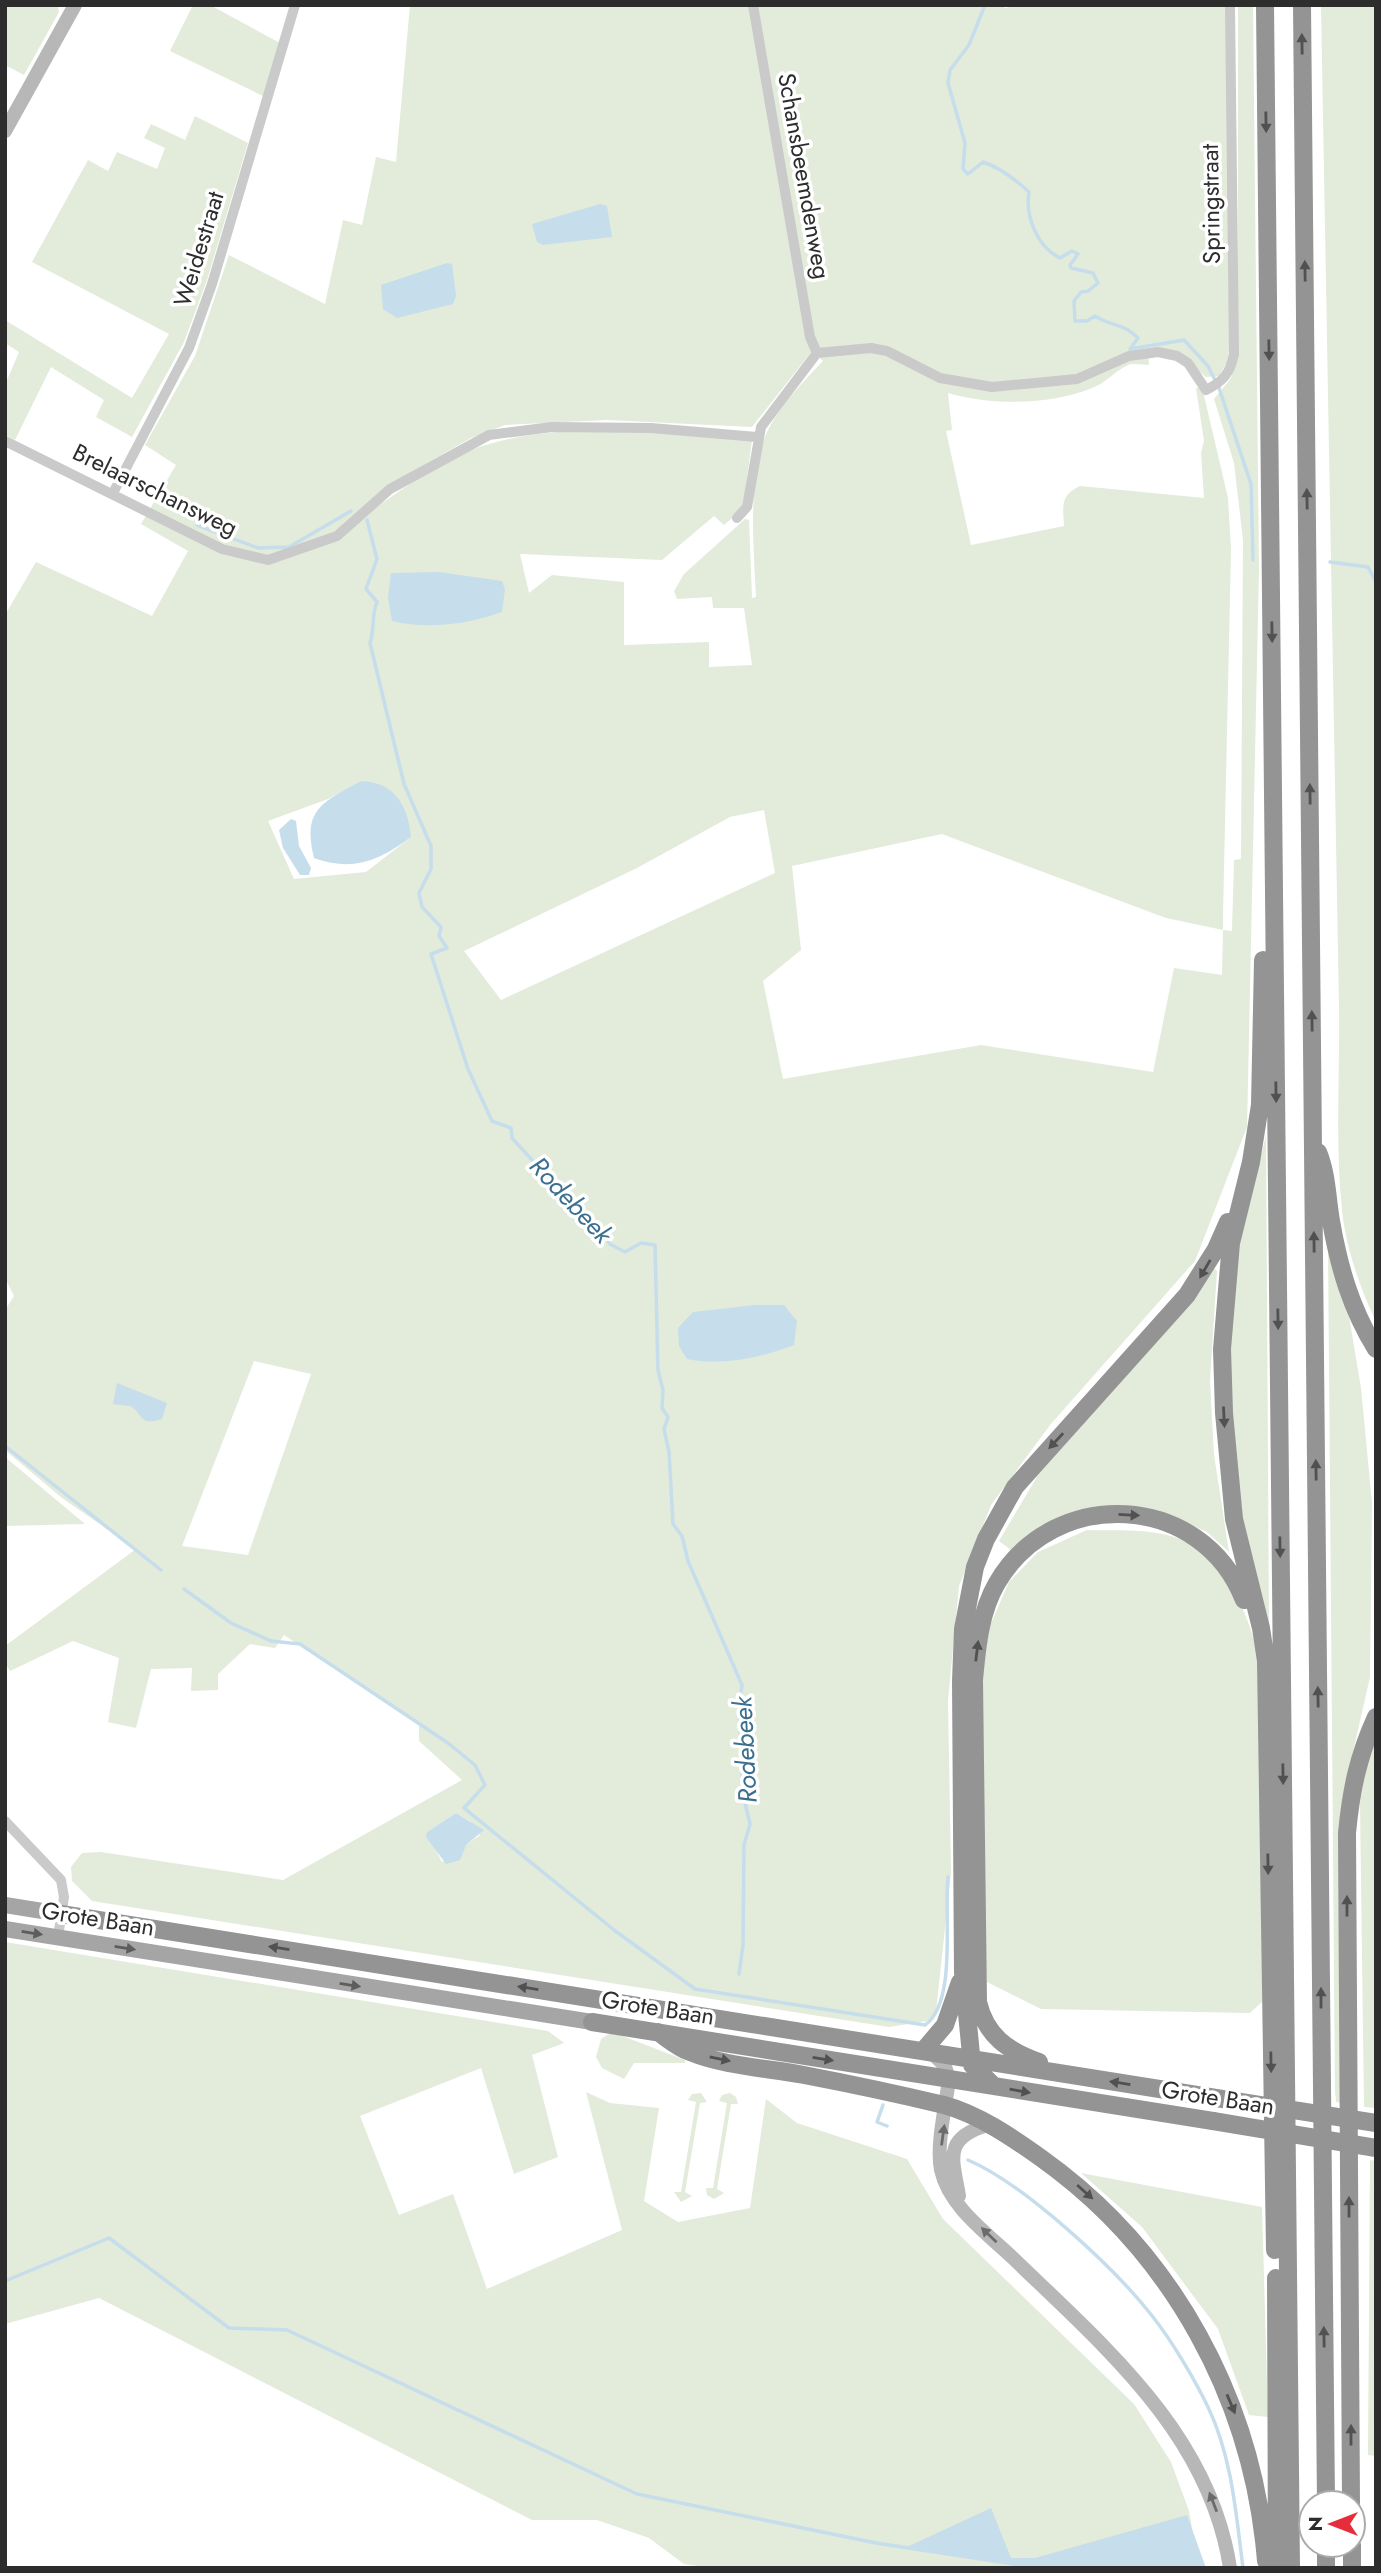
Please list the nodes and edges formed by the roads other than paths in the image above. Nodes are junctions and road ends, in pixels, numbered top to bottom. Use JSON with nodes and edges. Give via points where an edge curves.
{"nodes":[{"id":1,"x":295,"y":5,"type":"edge"},
{"id":2,"x":752,"y":5,"type":"edge"},
{"id":3,"x":1230,"y":5,"type":"edge"},
{"id":4,"x":1265,"y":5,"type":"edge"},
{"id":5,"x":1302,"y":5,"type":"edge"},
{"id":6,"x":74,"y":6,"type":"edge"},
{"id":7,"x":5,"y":131,"type":"edge"},
{"id":8,"x":817,"y":353,"type":"junction"},
{"id":9,"x":757,"y":438,"type":"junction"},
{"id":10,"x":5,"y":441,"type":"edge"},
{"id":11,"x":113,"y":493,"type":"junction"},
{"id":12,"x":737,"y":518,"type":"dead end"},
{"id":13,"x":1273,"y":828,"type":"junction"},
{"id":14,"x":1313,"y":1139,"type":"junction"},
{"id":15,"x":1251,"y":1162,"type":"junction"},
{"id":16,"x":1376,"y":1349,"type":"edge"},
{"id":17,"x":1266,"y":1677,"type":"junction"},
{"id":18,"x":1376,"y":1717,"type":"edge"},
{"id":19,"x":5,"y":1821,"type":"edge"},
{"id":20,"x":5,"y":1905,"type":"edge"},
{"id":21,"x":61,"y":1914,"type":"junction"},
{"id":22,"x":5,"y":1929,"type":"edge"},
{"id":23,"x":58,"y":1937,"type":"junction"},
{"id":24,"x":963,"y":1972,"type":"junction"},
{"id":25,"x":592,"y":2022,"type":"joint"},
{"id":26,"x":658,"y":2032,"type":"junction"},
{"id":27,"x":927,"y":2051,"type":"junction"},
{"id":28,"x":970,"y":2058,"type":"junction"},
{"id":29,"x":1048,"y":2071,"type":"junction"},
{"id":30,"x":949,"y":2079,"type":"junction"},
{"id":31,"x":994,"y":2086,"type":"junction"},
{"id":32,"x":946,"y":2106,"type":"junction"},
{"id":33,"x":1376,"y":2123,"type":"edge"},
{"id":34,"x":987,"y":2125,"type":"junction"},
{"id":35,"x":1376,"y":2148,"type":"edge"},
{"id":36,"x":961,"y":2207,"type":"junction"},
{"id":37,"x":1326,"y":2489,"type":"edge"},
{"id":38,"x":1351,"y":2489,"type":"edge"},
{"id":39,"x":1230,"y":2568,"type":"edge"},
{"id":40,"x":1267,"y":2568,"type":"edge"},
{"id":41,"x":1277,"y":2568,"type":"edge"},
{"id":42,"x":1291,"y":2568,"type":"edge"}],
"edges":[{"from":1,"to":11,"type":"street","name":"Weidestraat","via":[[189,348]]},
{"from":2,"to":8,"type":"street","name":"Schansbeemdenweg","via":[[810,337]]},
{"from":3,"to":8,"type":"street","name":"Springstraat","via":[[1234,354],[1221,383],[1206,390],[1188,363],[1158,352],[1129,356],[1077,379],[992,387],[940,377],[887,351]]},
{"from":4,"to":13,"type":"highway","one_way":true},
{"from":14,"to":5,"type":"highway","one_way":true},
{"from":6,"to":7,"type":"street"},
{"from":8,"to":9,"type":"street","via":[[779,400]]},
{"from":9,"to":11,"type":"street","name":"Brelaarschansweg","via":[[651,428],[552,427],[489,435],[390,488],[337,536],[268,560],[222,549]]},
{"from":9,"to":12,"type":"street","via":[[749,499]]},
{"from":10,"to":11,"type":"street","name":"Brelaarschansweg"},
{"from":13,"to":15,"type":"highway","via":[[1263,877],[1262,1054]]},
{"from":13,"to":42,"type":"highway","one_way":true},
{"from":14,"to":16,"type":"highway","via":[[1326,1172],[1335,1246],[1350,1301]]},
{"from":37,"to":14,"type":"highway","one_way":true},
{"from":15,"to":17,"type":"highway","one_way":true,"via":[[1231,1243],[1224,1302],[1224,1413],[1234,1519],[1265,1645]]},
{"from":15,"to":24,"type":"highway","one_way":true,"via":[[1224,1232],[1198,1280],[1170,1317],[1015,1487],[975,1567],[964,1618],[961,1668]]},
{"from":29,"to":17,"type":"highway","one_way":true,"via":[[997,2039],[978,2002],[974,1680],[983,1617],[997,1583],[1027,1547],[1068,1523],[1125,1514],[1167,1521],[1206,1545],[1236,1583]]},
{"from":17,"to":41,"type":"highway","one_way":true},
{"from":38,"to":18,"type":"highway","one_way":true,"via":[[1347,1833],[1351,1787]]},
{"from":19,"to":21,"type":"street","via":[[61,1880]]},
{"from":20,"to":21,"type":"main road","name":"Grote Baan"},
{"from":21,"to":23,"type":"street"},
{"from":27,"to":21,"type":"highway","name":"Grote Baan","one_way":true},
{"from":22,"to":23,"type":"main road","name":"Grote Baan","one_way":true},
{"from":23,"to":25,"type":"main road","name":"Grote Baan","one_way":true},
{"from":24,"to":27,"type":"highway","via":[[945,2025]]},
{"from":24,"to":28,"type":"highway"},
{"from":25,"to":26,"type":"highway","name":"Grote Baan"},
{"from":26,"to":30,"type":"highway","name":"Grote Baan","one_way":true},
{"from":26,"to":32,"type":"highway","one_way":true,"via":[[698,2055]]},
{"from":27,"to":28,"type":"highway","name":"Grote Baan"},
{"from":27,"to":30,"type":"street","via":[[945,2066]]},
{"from":28,"to":29,"type":"highway","name":"Grote Baan"},
{"from":28,"to":31,"type":"highway","via":[[975,2071]]},
{"from":33,"to":29,"type":"highway","name":"Grote Baan","one_way":true,"bridge":true},
{"from":30,"to":31,"type":"highway","name":"Grote Baan"},
{"from":30,"to":32,"type":"street"},
{"from":31,"to":35,"type":"highway","name":"Grote Baan","one_way":true,"bridge":true},
{"from":32,"to":34,"type":"highway"},
{"from":36,"to":32,"type":"street","one_way":true,"via":[[941,2169]]},
{"from":34,"to":36,"type":"street","via":[[965,2135],[954,2149],[952,2171]]},
{"from":34,"to":40,"type":"highway","one_way":true,"via":[[1081,2189],[1143,2250],[1180,2300],[1245,2441],[1255,2477]]},
{"from":39,"to":36,"type":"street","one_way":true,"via":[[1208,2490],[1167,2416]]}]}
